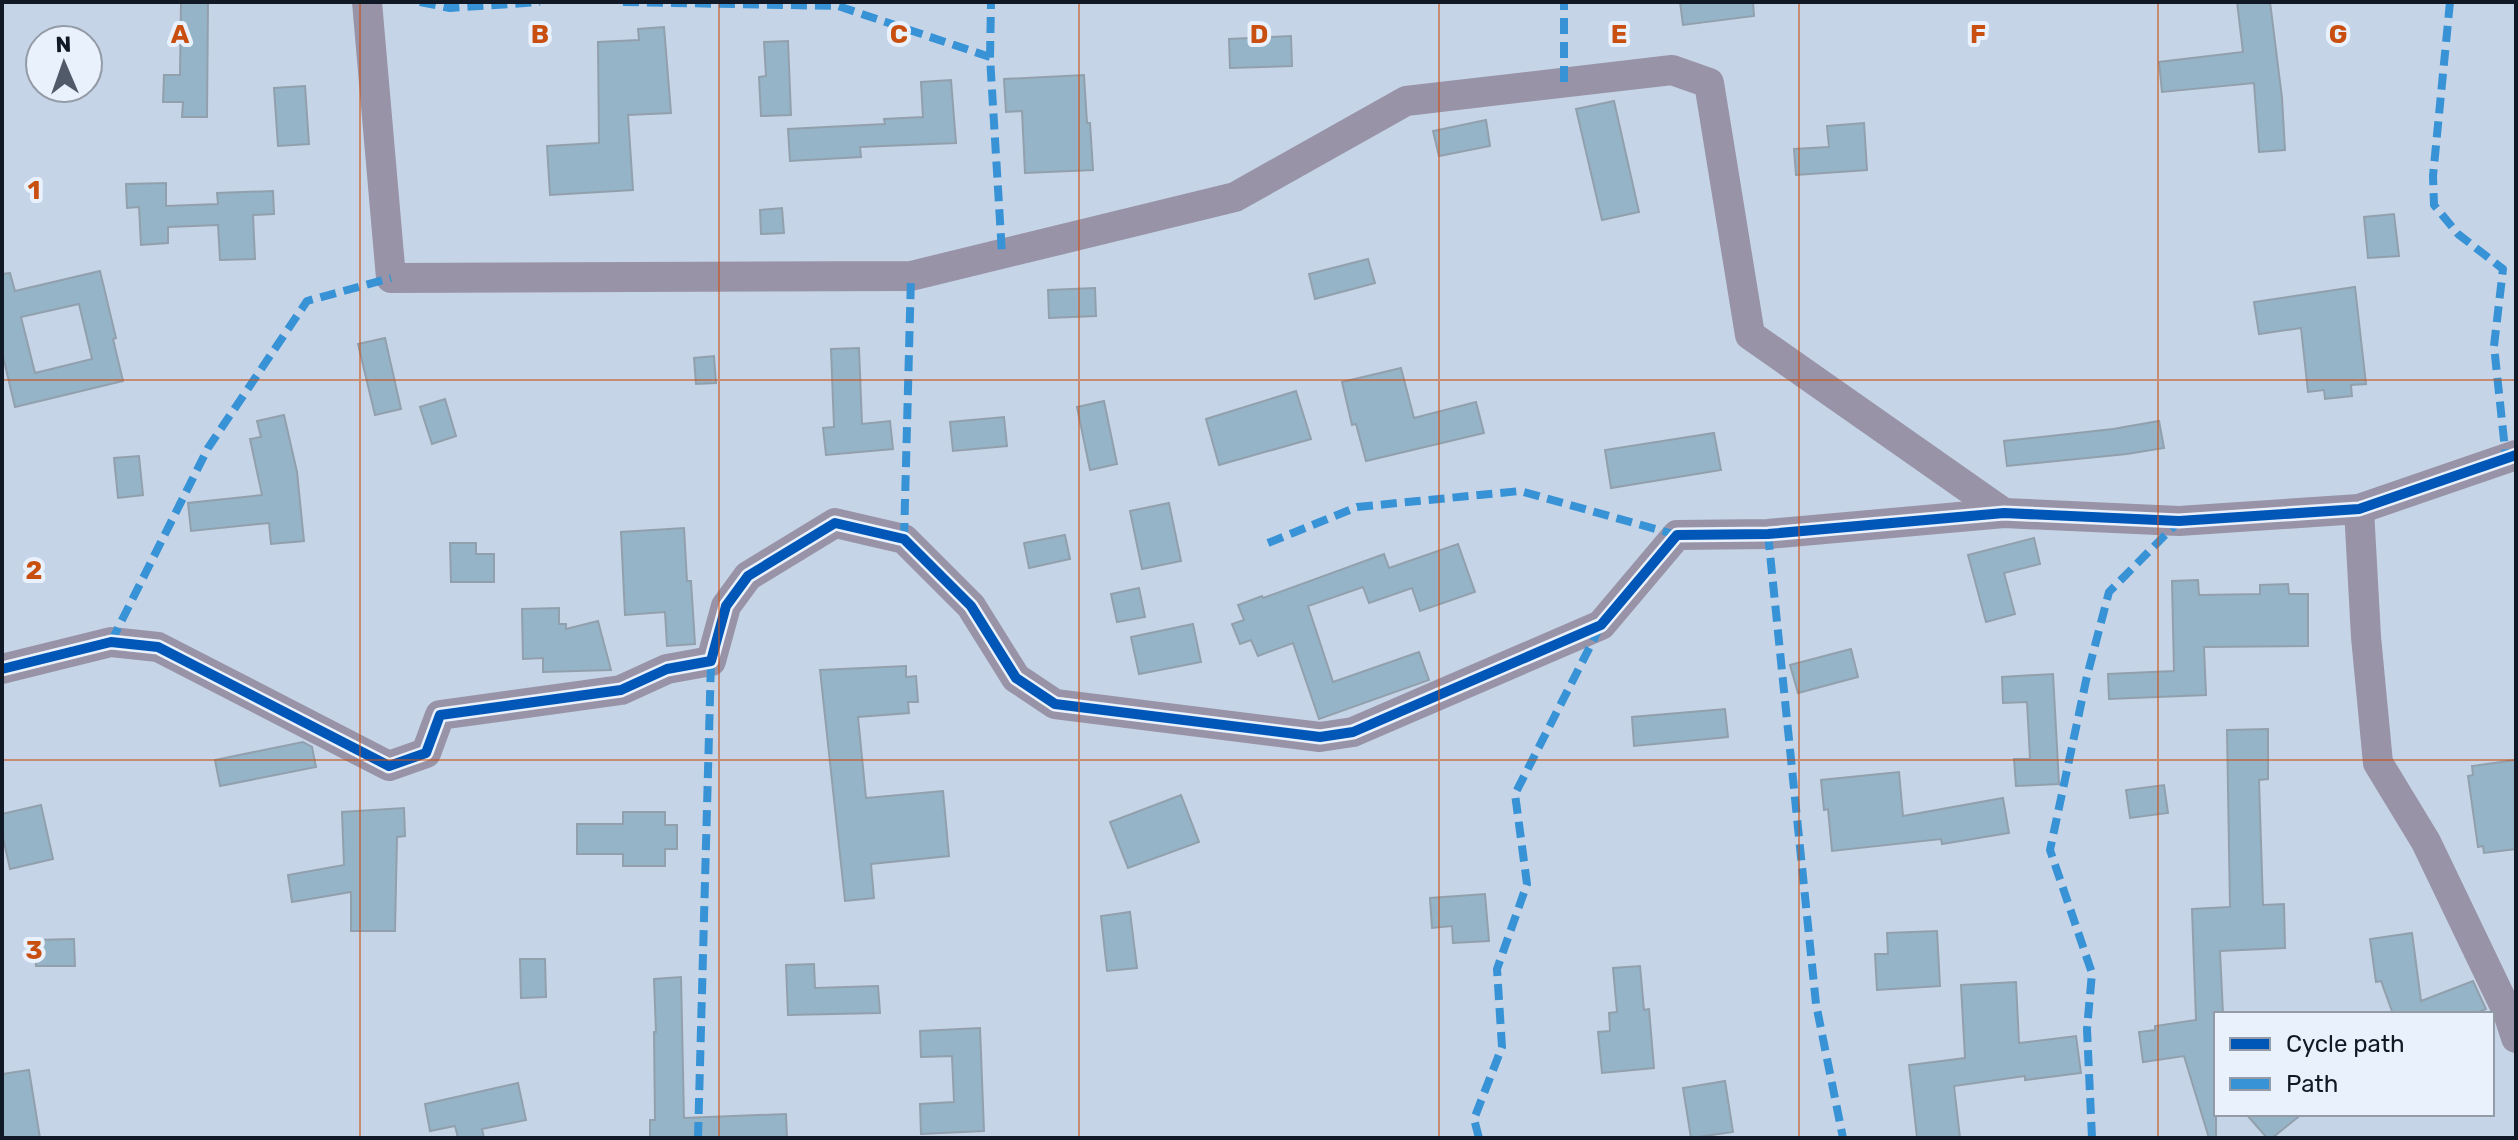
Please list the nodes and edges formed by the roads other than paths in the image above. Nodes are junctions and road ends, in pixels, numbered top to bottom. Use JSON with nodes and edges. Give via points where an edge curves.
{"nodes":[{"id":1,"x":367,"y":2,"type":"edge"},
{"id":2,"x":2516,"y":455,"type":"edge"},
{"id":3,"x":2359,"y":509,"type":"junction"},
{"id":4,"x":2004,"y":513,"type":"junction"},
{"id":5,"x":2,"y":669,"type":"edge"},
{"id":6,"x":2516,"y":1038,"type":"edge"}],
"edges":[{"from":1,"to":4,"type":"street","via":[[391,278],[911,276],[1235,197],[1406,101],[1672,70],[1709,83],[1750,335]]},
{"from":2,"to":3,"type":"street"},
{"from":3,"to":4,"type":"street","via":[[2179,521]]},
{"from":3,"to":6,"type":"street","via":[[2378,763],[2426,842]]},
{"from":4,"to":5,"type":"street","via":[[1768,534],[1677,535],[1601,625],[1353,732],[1320,737],[1055,704],[1016,678],[971,606],[904,539],[835,523],[748,576],[726,606],[711,661],[667,669],[621,690],[440,715],[426,753],[389,766],[158,647],[111,642]]}]}
